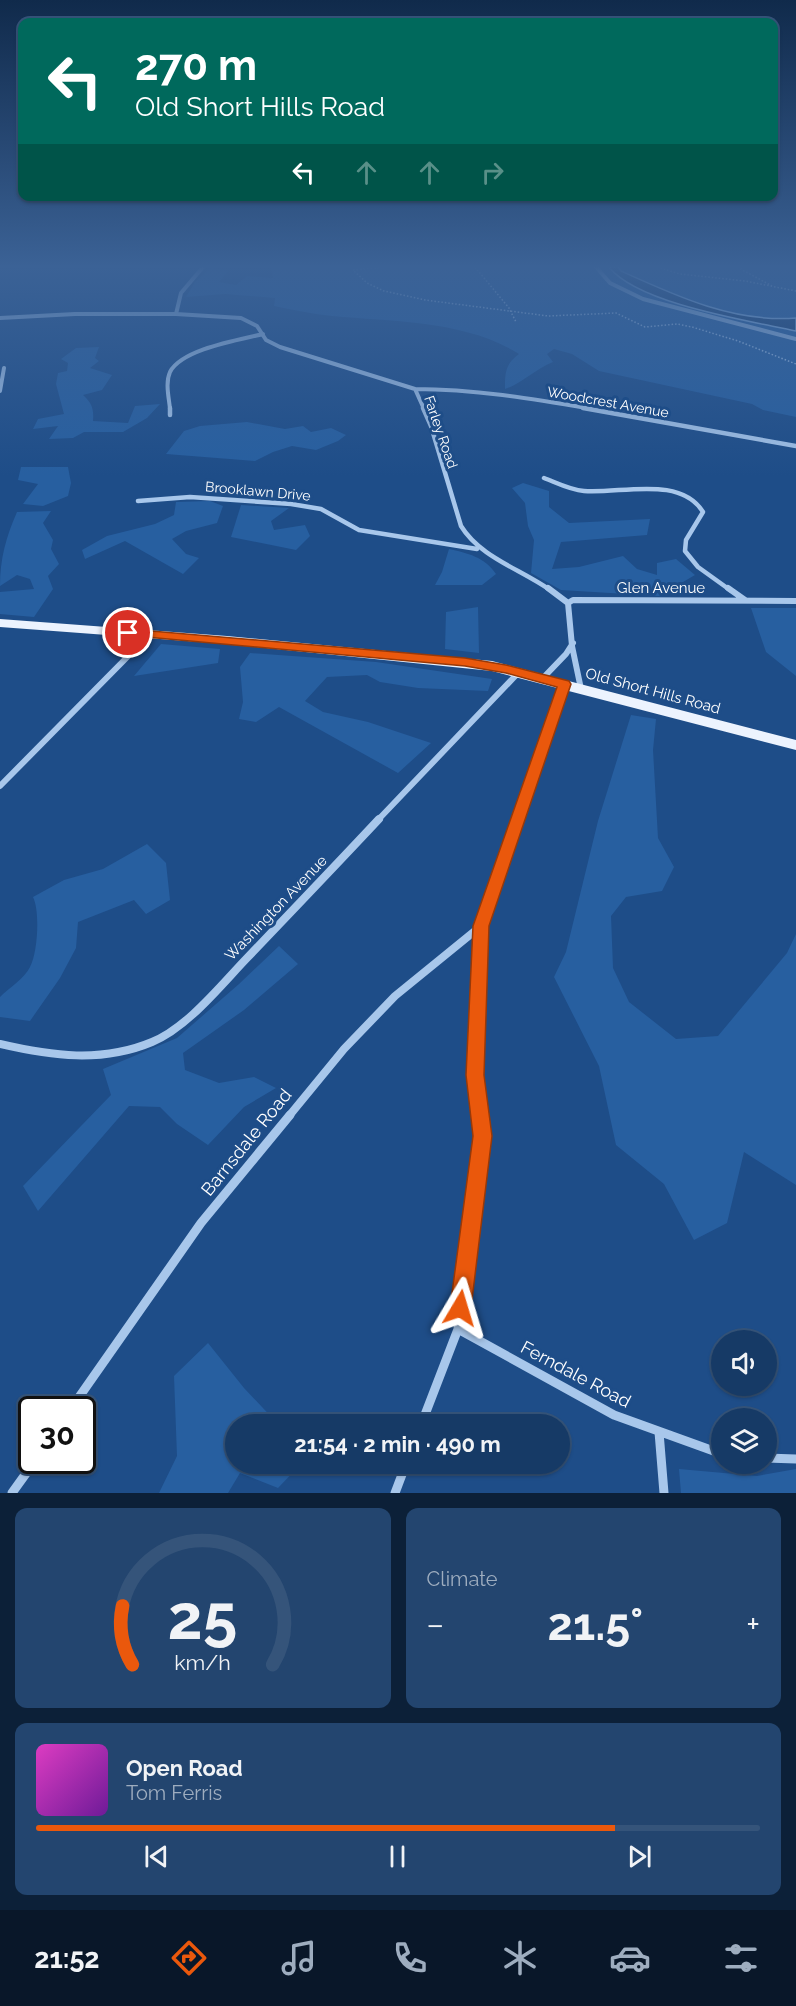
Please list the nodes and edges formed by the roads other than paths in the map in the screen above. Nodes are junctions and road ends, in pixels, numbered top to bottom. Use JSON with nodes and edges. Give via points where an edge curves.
{"nodes":[{"id":1,"x":249,"y":337,"type":"edge"},
{"id":2,"x":265,"y":337,"type":"edge"},
{"id":3,"x":4,"y":368,"type":"dead end"},
{"id":4,"x":415,"y":389,"type":"junction"},
{"id":5,"x":0,"y":391,"type":"edge"},
{"id":6,"x":170,"y":415,"type":"dead end"},
{"id":7,"x":796,"y":446,"type":"edge"},
{"id":8,"x":544,"y":478,"type":"dead end"},
{"id":9,"x":138,"y":501,"type":"dead end"},
{"id":10,"x":477,"y":549,"type":"junction"},
{"id":11,"x":746,"y":600,"type":"junction"},
{"id":12,"x":796,"y":601,"type":"edge"},
{"id":13,"x":568,"y":603,"type":"junction"},
{"id":14,"x":0,"y":623,"type":"edge"},
{"id":15,"x":150,"y":634,"type":"junction"},
{"id":16,"x":573,"y":643,"type":"junction"},
{"id":17,"x":519,"y":672,"type":"junction"},
{"id":18,"x":543,"y":678,"type":"junction"},
{"id":19,"x":565,"y":684,"type":"junction"},
{"id":20,"x":582,"y":689,"type":"junction"},
{"id":21,"x":796,"y":745,"type":"edge"},
{"id":22,"x":0,"y":786,"type":"edge"},
{"id":23,"x":481,"y":926,"type":"junction"},
{"id":24,"x":0,"y":1044,"type":"edge"},
{"id":25,"x":458,"y":1329,"type":"junction"},
{"id":26,"x":80,"y":1396,"type":"edge"},
{"id":27,"x":425,"y":1414,"type":"edge"},
{"id":28,"x":659,"y":1432,"type":"junction"},
{"id":29,"x":711,"y":1450,"type":"edge"},
{"id":30,"x":777,"y":1458,"type":"edge"},
{"id":31,"x":796,"y":1459,"type":"edge"},
{"id":32,"x":26,"y":1474,"type":"edge"},
{"id":33,"x":402,"y":1474,"type":"edge"},
{"id":34,"x":12,"y":1493,"type":"edge"},
{"id":35,"x":395,"y":1493,"type":"edge"},
{"id":36,"x":664,"y":1493,"type":"edge"}],
"edges":[{"from":1,"to":6,"type":"street","via":[[196,353],[176,365],[170,373]]},
{"from":2,"to":4,"type":"street","name":"Farley Road","via":[[280,347]]},
{"from":3,"to":5,"type":"street"},
{"from":4,"to":7,"type":"street","name":"Woodcrest Avenue","via":[[523,397]]},
{"from":4,"to":10,"type":"street","name":"Farley Road","via":[[431,426],[461,526]]},
{"from":8,"to":11,"type":"street","via":[[581,491],[662,489],[698,502],[703,512],[684,544],[685,553],[702,570]]},
{"from":9,"to":10,"type":"street","name":"Brooklawn Drive","via":[[190,497],[299,505],[321,509],[359,530]]},
{"from":10,"to":13,"type":"street","via":[[517,568]]},
{"from":11,"to":12,"type":"street","name":"Glen Avenue"},
{"from":11,"to":13,"type":"street","name":"Glen Avenue","via":[[580,599]]},
{"from":13,"to":16,"type":"street"},
{"from":14,"to":15,"type":"main road","name":"Old Short Hills Road"},
{"from":15,"to":17,"type":"main road","name":"Old Short Hills Road","via":[[465,662]]},
{"from":15,"to":22,"type":"street"},
{"from":16,"to":18,"type":"street"},
{"from":16,"to":20,"type":"street"},
{"from":17,"to":18,"type":"main road","name":"Old Short Hills Road"},
{"from":17,"to":24,"type":"street","name":"Washington Avenue","via":[[204,1003],[154,1041],[107,1056],[43,1055]]},
{"from":18,"to":19,"type":"main road","name":"Old Short Hills Road"},
{"from":19,"to":20,"type":"main road","name":"Old Short Hills Road"},
{"from":19,"to":23,"type":"street"},
{"from":20,"to":21,"type":"main road","name":"Old Short Hills Road"},
{"from":23,"to":25,"type":"street","via":[[475,1075],[483,1136]]},
{"from":23,"to":26,"type":"street","name":"Barnsdale Road","via":[[395,996],[344,1049],[201,1223]]},
{"from":25,"to":27,"type":"street"},
{"from":25,"to":28,"type":"street","name":"Ferndale Road","via":[[614,1415]]},
{"from":28,"to":29,"type":"street","name":"Ferndale Road"},
{"from":28,"to":36,"type":"street"},
{"from":30,"to":31,"type":"street"},
{"from":32,"to":34,"type":"street"},
{"from":33,"to":35,"type":"street"}]}
